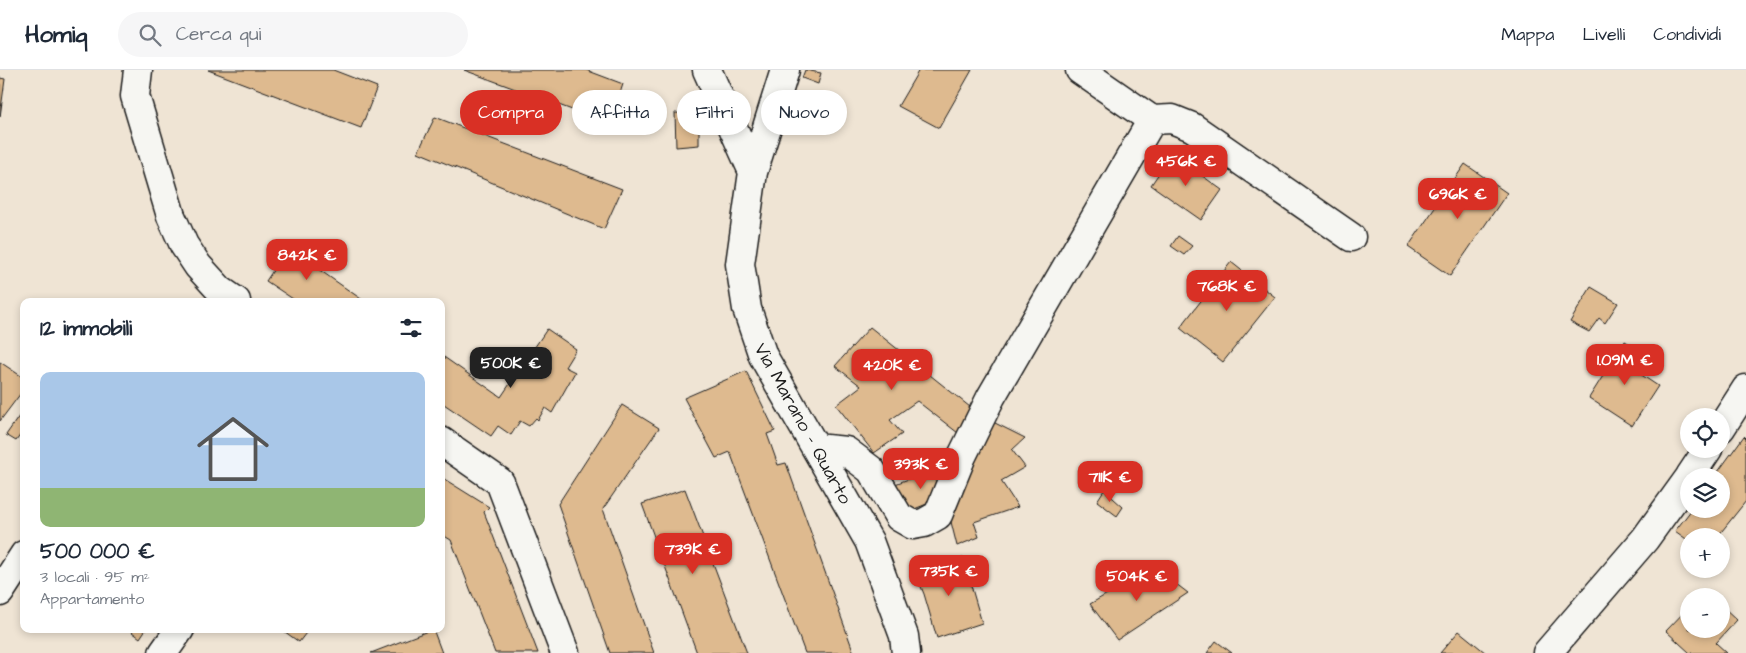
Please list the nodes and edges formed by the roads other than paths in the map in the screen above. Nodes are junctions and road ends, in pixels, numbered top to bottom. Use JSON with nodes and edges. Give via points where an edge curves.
{"nodes":[{"id":1,"x":138,"y":70,"type":"edge"},
{"id":2,"x":707,"y":70,"type":"edge"},
{"id":3,"x":784,"y":70,"type":"edge"},
{"id":4,"x":1080,"y":70,"type":"edge"},
{"id":5,"x":1152,"y":120,"type":"junction"},
{"id":6,"x":752,"y":172,"type":"junction"},
{"id":7,"x":1351,"y":237,"type":"dead end"},
{"id":8,"x":232,"y":298,"type":"edge"},
{"id":9,"x":1746,"y":389,"type":"edge"},
{"id":10,"x":1730,"y":414,"type":"edge"},
{"id":11,"x":445,"y":444,"type":"edge"},
{"id":12,"x":816,"y":448,"type":"junction"},
{"id":13,"x":1680,"y":490,"type":"edge"},
{"id":14,"x":20,"y":561,"type":"edge"},
{"id":15,"x":0,"y":592,"type":"edge"},
{"id":16,"x":177,"y":633,"type":"edge"},
{"id":17,"x":163,"y":653,"type":"edge"},
{"id":18,"x":565,"y":653,"type":"edge"},
{"id":19,"x":906,"y":653,"type":"edge"},
{"id":20,"x":1547,"y":653,"type":"edge"}],
"edges":[{"from":1,"to":8,"type":"street","via":[[135,96],[171,216],[198,266]]},
{"from":2,"to":6,"type":"street"},
{"from":3,"to":6,"type":"street","name":"Via Marano - Quarto"},
{"from":4,"to":5,"type":"street"},
{"from":5,"to":7,"type":"street","via":[[1172,119],[1192,128]]},
{"from":5,"to":12,"type":"street","via":[[991,397],[938,515],[913,525],[899,517],[871,470],[846,450]]},
{"from":6,"to":12,"type":"street","name":"Via Marano - Quarto","via":[[740,264],[747,309],[763,356]]},
{"from":9,"to":10,"type":"street"},
{"from":11,"to":18,"type":"street","via":[[500,482]]},
{"from":12,"to":19,"type":"street","name":"Via Marano - Quarto","via":[[869,541],[904,636]]},
{"from":13,"to":20,"type":"street","via":[[1645,539]]},
{"from":14,"to":15,"type":"street"},
{"from":16,"to":17,"type":"street"}]}
